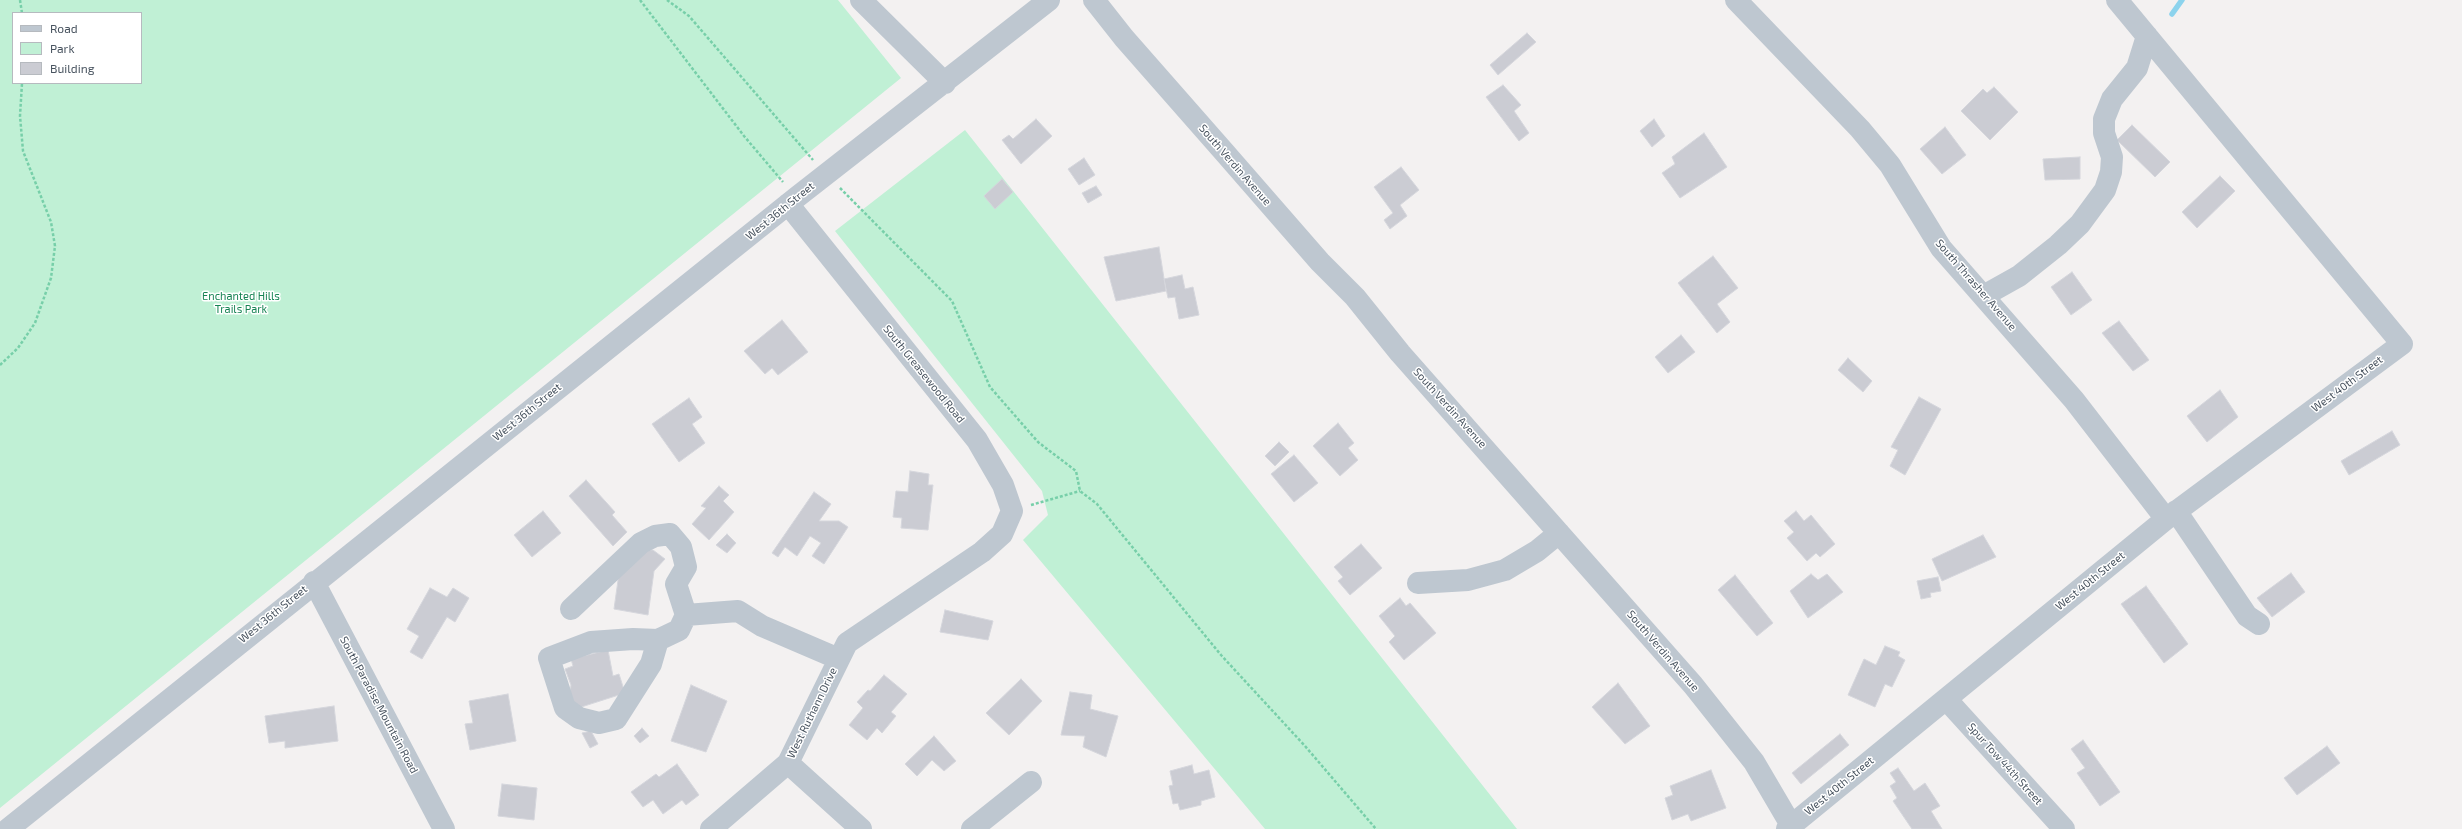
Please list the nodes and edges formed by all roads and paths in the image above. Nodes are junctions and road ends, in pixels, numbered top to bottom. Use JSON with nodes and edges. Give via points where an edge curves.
{"nodes":[{"id":1,"x":20,"y":0,"type":"edge"},
{"id":2,"x":640,"y":0,"type":"edge"},
{"id":3,"x":667,"y":0,"type":"edge"},
{"id":4,"x":861,"y":0,"type":"edge"},
{"id":5,"x":1049,"y":0,"type":"edge"},
{"id":6,"x":1094,"y":0,"type":"edge"},
{"id":7,"x":1736,"y":0,"type":"edge"},
{"id":8,"x":2117,"y":0,"type":"edge"},
{"id":9,"x":22,"y":12,"type":"edge"},
{"id":10,"x":2147,"y":36,"type":"junction"},
{"id":11,"x":945,"y":83,"type":"junction"},
{"id":12,"x":22,"y":84,"type":"edge"},
{"id":13,"x":827,"y":174,"type":"junction"},
{"id":14,"x":792,"y":201,"type":"junction"},
{"id":15,"x":1985,"y":295,"type":"junction"},
{"id":16,"x":0,"y":365,"type":"edge"},
{"id":17,"x":1080,"y":491,"type":"junction"},
{"id":18,"x":1012,"y":510,"type":"junction"},
{"id":19,"x":2171,"y":515,"type":"junction"},
{"id":20,"x":1559,"y":533,"type":"junction"},
{"id":21,"x":314,"y":582,"type":"junction"},
{"id":22,"x":1418,"y":582,"type":"dead end"},
{"id":23,"x":571,"y":609,"type":"dead end"},
{"id":24,"x":686,"y":615,"type":"junction"},
{"id":25,"x":2259,"y":624,"type":"dead end"},
{"id":26,"x":658,"y":640,"type":"junction"},
{"id":27,"x":839,"y":659,"type":"junction"},
{"id":28,"x":1946,"y":699,"type":"junction"},
{"id":29,"x":788,"y":762,"type":"junction"},
{"id":30,"x":1031,"y":782,"type":"dead end"},
{"id":31,"x":1789,"y":827,"type":"edge"},
{"id":32,"x":8,"y":829,"type":"edge"},
{"id":33,"x":444,"y":829,"type":"edge"},
{"id":34,"x":711,"y":829,"type":"edge"},
{"id":35,"x":861,"y":829,"type":"edge"},
{"id":36,"x":972,"y":829,"type":"edge"},
{"id":37,"x":1376,"y":829,"type":"edge"},
{"id":38,"x":2064,"y":829,"type":"edge"}],
"edges":[{"from":1,"to":9,"type":"path"},
{"from":2,"to":14,"type":"path"},
{"from":3,"to":13,"type":"path","via":[[689,16]]},
{"from":4,"to":11,"type":"street"},
{"from":5,"to":11,"type":"street","name":"West 36th Street"},
{"from":6,"to":20,"type":"street","name":"South Verdin Avenue","via":[[1129,44],[1320,262],[1355,297],[1400,353]]},
{"from":7,"to":15,"type":"street","name":"South Thrasher Avenue","via":[[1860,129],[1890,165],[1941,248]]},
{"from":8,"to":10,"type":"street"},
{"from":10,"to":15,"type":"street","via":[[2137,68],[2112,99],[2104,119],[2104,133],[2112,157],[2111,172],[2105,190],[2080,224],[2058,245],[2019,276]]},
{"from":10,"to":19,"type":"street","name":"West 40th Street","via":[[2402,344]]},
{"from":11,"to":13,"type":"street","name":"West 36th Street"},
{"from":12,"to":16,"type":"path","via":[[20,116],[23,151],[51,222],[55,246],[51,278],[34,323],[18,348]]},
{"from":13,"to":14,"type":"street","name":"West 36th Street"},
{"from":13,"to":17,"type":"path","via":[[952,301],[990,387],[1038,442],[1076,471]]},
{"from":14,"to":18,"type":"street","name":"South Greasewood Road","via":[[977,440],[1003,485]]},
{"from":14,"to":21,"type":"street","name":"West 36th Street"},
{"from":15,"to":19,"type":"street","name":"South Thrasher Avenue"},
{"from":17,"to":18,"type":"path"},
{"from":17,"to":37,"type":"path","via":[[1097,504],[1221,655],[1305,746]]},
{"from":18,"to":27,"type":"street","name":"West Ruthann Drive","via":[[1002,534],[982,552],[847,642]]},
{"from":19,"to":25,"type":"street","name":"South Thrasher Avenue","via":[[2247,616]]},
{"from":19,"to":28,"type":"street","name":"West 40th Street"},
{"from":20,"to":22,"type":"street","via":[[1537,551],[1505,570],[1468,580]]},
{"from":20,"to":31,"type":"street","name":"South Verdin Avenue","via":[[1737,738]]},
{"from":21,"to":32,"type":"street","name":"West 36th Street"},
{"from":21,"to":33,"type":"street","name":"South Paradise Mountain Road"},
{"from":23,"to":24,"type":"street","via":[[641,543],[655,536],[670,534],[681,547],[686,567],[676,584]]},
{"from":24,"to":26,"type":"street","via":[[678,630]]},
{"from":24,"to":27,"type":"street","name":"West Ruthann Drive","via":[[738,611],[762,626]]},
{"from":26,"to":26,"type":"street","via":[[633,638],[590,642],[549,658],[565,708],[579,718],[599,723],[616,719],[651,664]]},
{"from":27,"to":29,"type":"street","name":"West Ruthann Drive"},
{"from":28,"to":31,"type":"street","name":"West 40th Street"},
{"from":28,"to":38,"type":"street","name":"Spur Tow 44th Street"},
{"from":29,"to":34,"type":"street","name":"West Ruthann Drive"},
{"from":29,"to":35,"type":"street"},
{"from":30,"to":36,"type":"street"}]}
